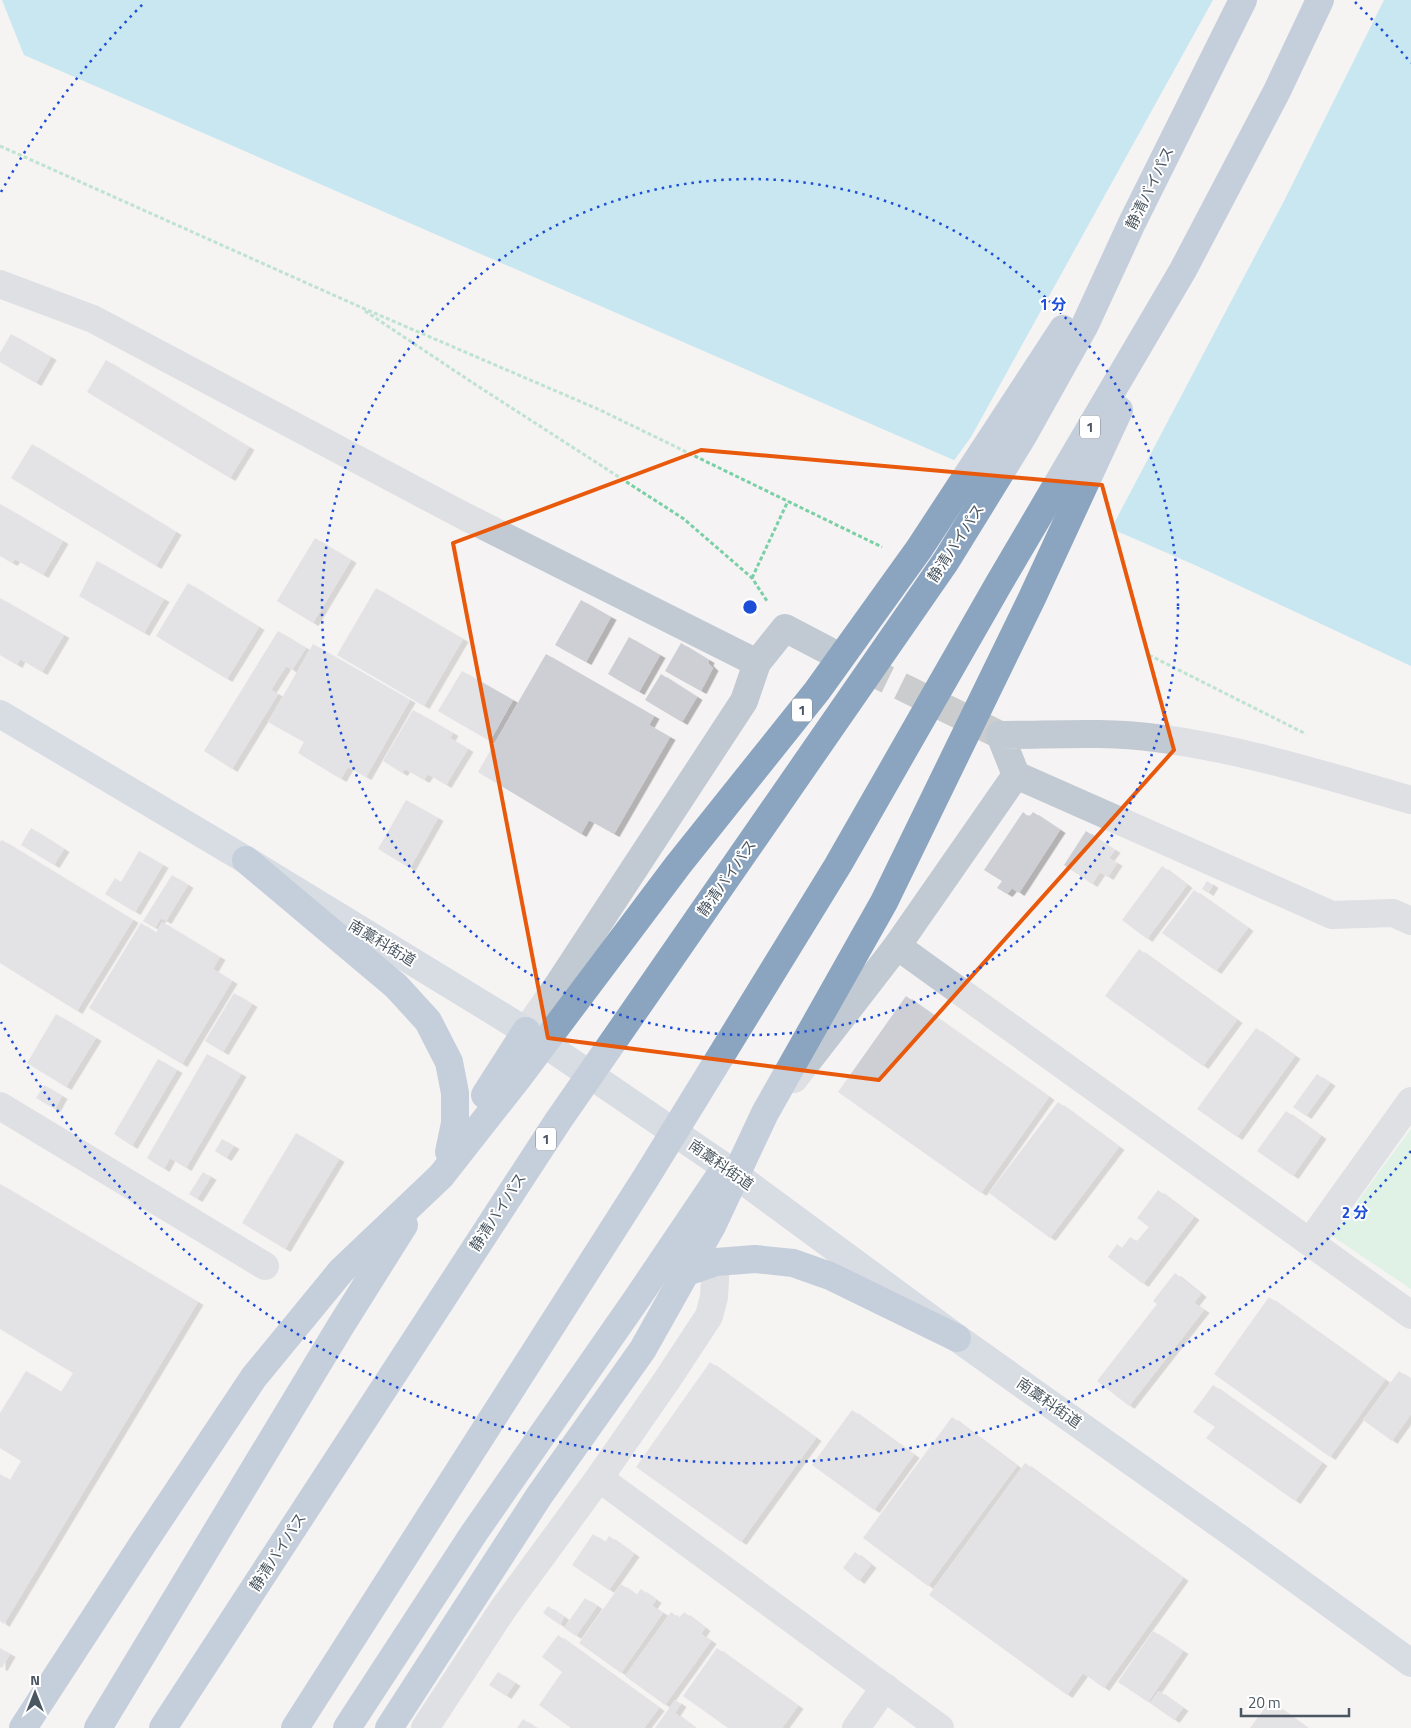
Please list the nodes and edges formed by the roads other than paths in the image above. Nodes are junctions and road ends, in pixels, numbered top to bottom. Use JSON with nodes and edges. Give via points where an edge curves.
{"nodes":[{"id":1,"x":1243,"y":0,"type":"edge"},
{"id":2,"x":1320,"y":0,"type":"edge"},
{"id":3,"x":1132,"y":223,"type":"junction"},
{"id":4,"x":1183,"y":270,"type":"junction"},
{"id":5,"x":0,"y":284,"type":"edge"},
{"id":6,"x":825,"y":649,"type":"tunnel mouth"},
{"id":7,"x":757,"y":664,"type":"junction"},
{"id":8,"x":0,"y":714,"type":"edge"},
{"id":9,"x":1016,"y":775,"type":"junction"},
{"id":10,"x":1411,"y":800,"type":"edge"},
{"id":11,"x":246,"y":860,"type":"junction"},
{"id":12,"x":1411,"y":921,"type":"edge"},
{"id":13,"x":897,"y":946,"type":"junction"},
{"id":14,"x":526,"y":1031,"type":"junction"},
{"id":15,"x":1411,"y":1100,"type":"edge"},
{"id":16,"x":0,"y":1106,"type":"edge"},
{"id":17,"x":449,"y":1152,"type":"junction"},
{"id":18,"x":725,"y":1167,"type":"junction"},
{"id":19,"x":1310,"y":1242,"type":"junction"},
{"id":20,"x":716,"y":1262,"type":"junction"},
{"id":21,"x":265,"y":1266,"type":"dead end"},
{"id":22,"x":636,"y":1300,"type":"junction"},
{"id":23,"x":1411,"y":1315,"type":"edge"},
{"id":24,"x":957,"y":1338,"type":"junction"},
{"id":25,"x":599,"y":1478,"type":"junction"},
{"id":26,"x":1411,"y":1663,"type":"edge"},
{"id":27,"x":885,"y":1687,"type":"junction"},
{"id":28,"x":24,"y":1727,"type":"edge"},
{"id":29,"x":98,"y":1728,"type":"edge"},
{"id":30,"x":163,"y":1728,"type":"edge"},
{"id":31,"x":295,"y":1728,"type":"edge"},
{"id":32,"x":348,"y":1728,"type":"edge"},
{"id":33,"x":388,"y":1728,"type":"edge"},
{"id":34,"x":425,"y":1728,"type":"edge"},
{"id":35,"x":856,"y":1728,"type":"edge"},
{"id":36,"x":940,"y":1728,"type":"edge"}],
"edges":[{"from":1,"to":3,"type":"highway","name":"静清バイパス","number":"1"},
{"from":2,"to":4,"type":"highway","number":"1","via":[[1277,91]]},
{"from":3,"to":28,"type":"highway","number":"1","via":[[919,549],[817,691],[678,865],[441,1176],[341,1271],[254,1377]]},
{"from":3,"to":30,"type":"highway","name":"静清バイパス","number":"1","via":[[1085,325],[946,561],[558,1121]]},
{"from":4,"to":31,"type":"highway","number":"1","via":[[998,584],[838,865],[642,1184]]},
{"from":4,"to":33,"type":"highway","number":"1","via":[[1032,598],[884,902],[765,1113],[712,1226],[642,1349],[539,1496]]},
{"from":5,"to":7,"type":"street","via":[[93,319],[462,515]]},
{"from":6,"to":7,"type":"street","via":[[785,628]]},
{"from":7,"to":14,"type":"street","via":[[744,702]]},
{"from":8,"to":11,"type":"main road","name":"南藁科街道"},
{"from":9,"to":10,"type":"street","via":[[1000,735],[1154,738],[1213,746]]},
{"from":9,"to":12,"type":"street","via":[[1332,915],[1393,913]]},
{"from":9,"to":13,"type":"street"},
{"from":11,"to":14,"type":"main road","name":"南藁科街道"},
{"from":11,"to":17,"type":"highway","via":[[396,986],[428,1021],[449,1062],[456,1093],[455,1123]]},
{"from":13,"to":18,"type":"street"},
{"from":13,"to":19,"type":"street"},
{"from":14,"to":17,"type":"highway"},
{"from":14,"to":18,"type":"main road","name":"南藁科街道"},
{"from":15,"to":19,"type":"street"},
{"from":16,"to":21,"type":"street"},
{"from":17,"to":29,"type":"highway"},
{"from":18,"to":22,"type":"highway"},
{"from":18,"to":24,"type":"main road","name":"南藁科街道"},
{"from":19,"to":23,"type":"street"},
{"from":20,"to":22,"type":"highway","via":[[675,1275]]},
{"from":20,"to":24,"type":"highway","via":[[755,1259],[794,1263],[830,1276]]},
{"from":20,"to":25,"type":"street","via":[[714,1297],[709,1316]]},
{"from":22,"to":32,"type":"highway","via":[[474,1533]]},
{"from":24,"to":26,"type":"main road","name":"南藁科街道"},
{"from":25,"to":27,"type":"street"},
{"from":25,"to":34,"type":"street","via":[[503,1609]]},
{"from":27,"to":35,"type":"street"},
{"from":27,"to":36,"type":"street"}]}
